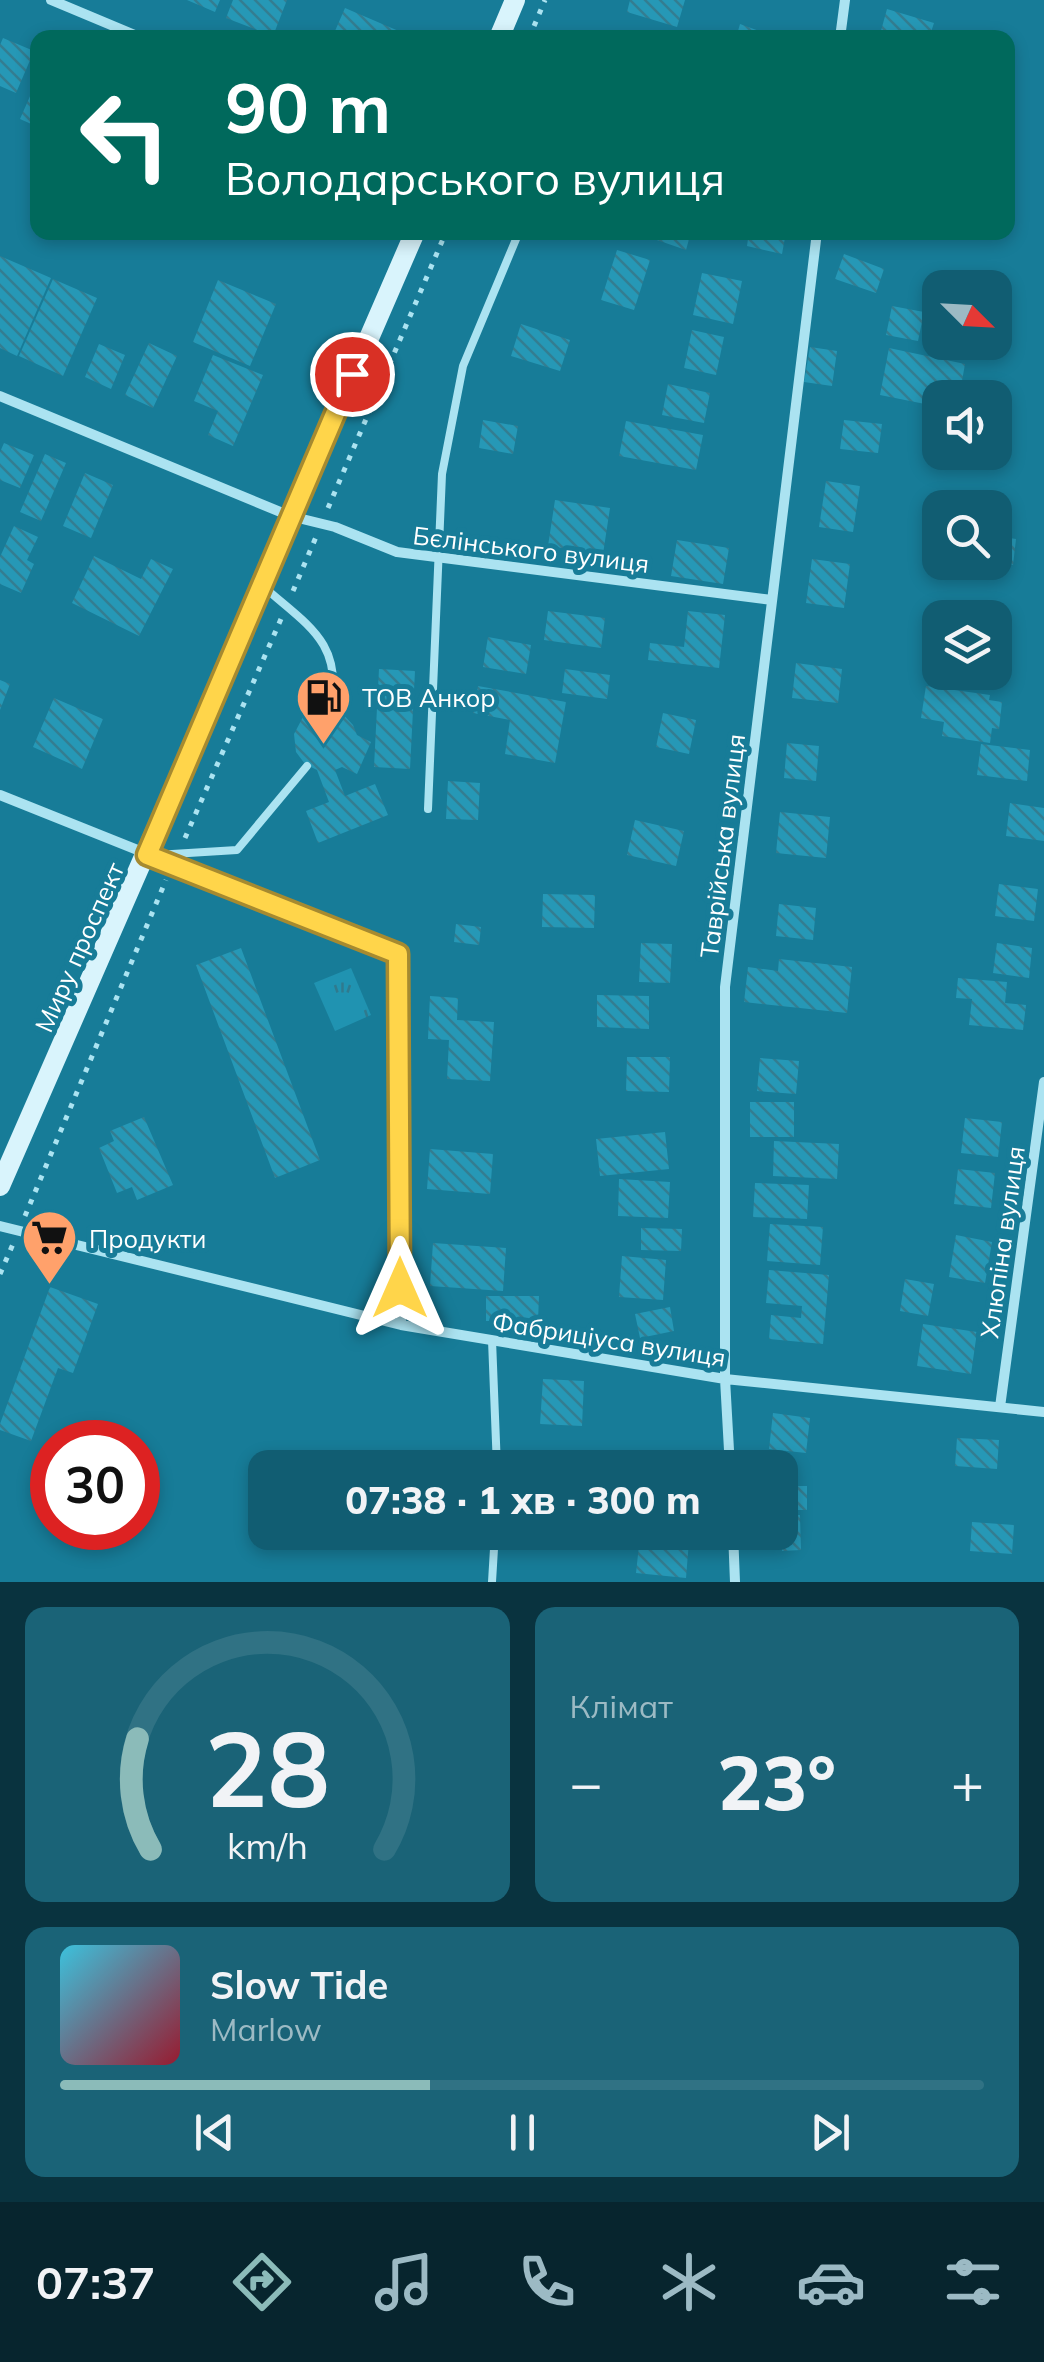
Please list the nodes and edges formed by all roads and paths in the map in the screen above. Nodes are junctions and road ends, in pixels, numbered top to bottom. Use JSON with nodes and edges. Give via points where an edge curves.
{"nodes":[{"id":1,"x":50,"y":0,"type":"edge"},
{"id":2,"x":515,"y":0,"type":"edge"},
{"id":3,"x":545,"y":0,"type":"edge"},
{"id":4,"x":845,"y":0,"type":"edge"},
{"id":5,"x":123,"y":30,"type":"edge"},
{"id":6,"x":502,"y":30,"type":"edge"},
{"id":7,"x":532,"y":30,"type":"edge"},
{"id":8,"x":841,"y":30,"type":"edge"},
{"id":9,"x":411,"y":240,"type":"edge"},
{"id":10,"x":443,"y":240,"type":"edge"},
{"id":11,"x":517,"y":240,"type":"edge"},
{"id":12,"x":815,"y":240,"type":"edge"},
{"id":13,"x":0,"y":396,"type":"edge"},
{"id":14,"x":290,"y":516,"type":"junction"},
{"id":15,"x":322,"y":524,"type":"junction"},
{"id":16,"x":439,"y":558,"type":"junction"},
{"id":17,"x":261,"y":584,"type":"junction"},
{"id":18,"x":772,"y":600,"type":"junction"},
{"id":19,"x":286,"y":606,"type":"junction"},
{"id":20,"x":331,"y":708,"type":"dead end"},
{"id":21,"x":307,"y":766,"type":"dead end"},
{"id":22,"x":0,"y":794,"type":"edge"},
{"id":23,"x":428,"y":809,"type":"dead end"},
{"id":24,"x":178,"y":853,"type":"junction"},
{"id":25,"x":147,"y":855,"type":"junction"},
{"id":26,"x":172,"y":865,"type":"junction"},
{"id":27,"x":1044,"y":1082,"type":"edge"},
{"id":28,"x":0,"y":1186,"type":"edge"},
{"id":29,"x":0,"y":1226,"type":"edge"},
{"id":30,"x":18,"y":1231,"type":"junction"},
{"id":31,"x":0,"y":1274,"type":"edge"},
{"id":32,"x":401,"y":1325,"type":"junction"},
{"id":33,"x":492,"y":1340,"type":"junction"},
{"id":34,"x":726,"y":1379,"type":"junction"},
{"id":35,"x":1000,"y":1407,"type":"junction"},
{"id":36,"x":1044,"y":1412,"type":"edge"},
{"id":37,"x":496,"y":1450,"type":"edge"},
{"id":38,"x":729,"y":1450,"type":"edge"},
{"id":39,"x":494,"y":1550,"type":"edge"},
{"id":40,"x":734,"y":1550,"type":"edge"},
{"id":41,"x":492,"y":1582,"type":"edge"},
{"id":42,"x":735,"y":1582,"type":"edge"}],
"edges":[{"from":1,"to":5,"type":"street"},
{"from":2,"to":6,"type":"main road"},
{"from":3,"to":7,"type":"path"},
{"from":4,"to":8,"type":"street"},
{"from":9,"to":14,"type":"main road","name":"Миру проспект"},
{"from":10,"to":15,"type":"path"},
{"from":11,"to":16,"type":"lane","via":[[463,366],[442,474]]},
{"from":12,"to":18,"type":"street","name":"Таврійська вулиця"},
{"from":13,"to":14,"type":"street","name":"Бєлінського вулиця"},
{"from":14,"to":15,"type":"street","name":"Бєлінського вулиця"},
{"from":14,"to":17,"type":"main road","name":"Миру проспект"},
{"from":15,"to":16,"type":"street","name":"Бєлінського вулиця","via":[[396,552]]},
{"from":15,"to":19,"type":"path"},
{"from":16,"to":18,"type":"street","name":"Бєлінського вулиця"},
{"from":16,"to":23,"type":"lane"},
{"from":17,"to":19,"type":"lane"},
{"from":17,"to":25,"type":"main road","name":"Миру проспект"},
{"from":18,"to":34,"type":"street","name":"Таврійська вулиця","via":[[725,987]]},
{"from":19,"to":20,"type":"lane","via":[[324,639]]},
{"from":19,"to":24,"type":"path"},
{"from":21,"to":24,"type":"lane","via":[[237,850]]},
{"from":22,"to":25,"type":"street"},
{"from":24,"to":25,"type":"lane"},
{"from":25,"to":26,"type":"street"},
{"from":25,"to":28,"type":"main road","name":"Миру проспект"},
{"from":26,"to":30,"type":"path"},
{"from":26,"to":32,"type":"street","via":[[398,954]]},
{"from":27,"to":35,"type":"street","name":"Хлюпіна вулиця"},
{"from":29,"to":30,"type":"street","name":"Фабриціуса вулиця"},
{"from":30,"to":31,"type":"path"},
{"from":30,"to":32,"type":"street","name":"Фабриціуса вулиця"},
{"from":32,"to":33,"type":"street","name":"Фабриціуса вулиця"},
{"from":33,"to":34,"type":"street","name":"Фабриціуса вулиця"},
{"from":33,"to":37,"type":"lane"},
{"from":34,"to":35,"type":"street","name":"Фабриціуса вулиця"},
{"from":34,"to":38,"type":"street","name":"Таврійська вулиця"},
{"from":35,"to":36,"type":"street","name":"Фабриціуса вулиця"},
{"from":39,"to":41,"type":"lane"},
{"from":40,"to":42,"type":"street"}]}
